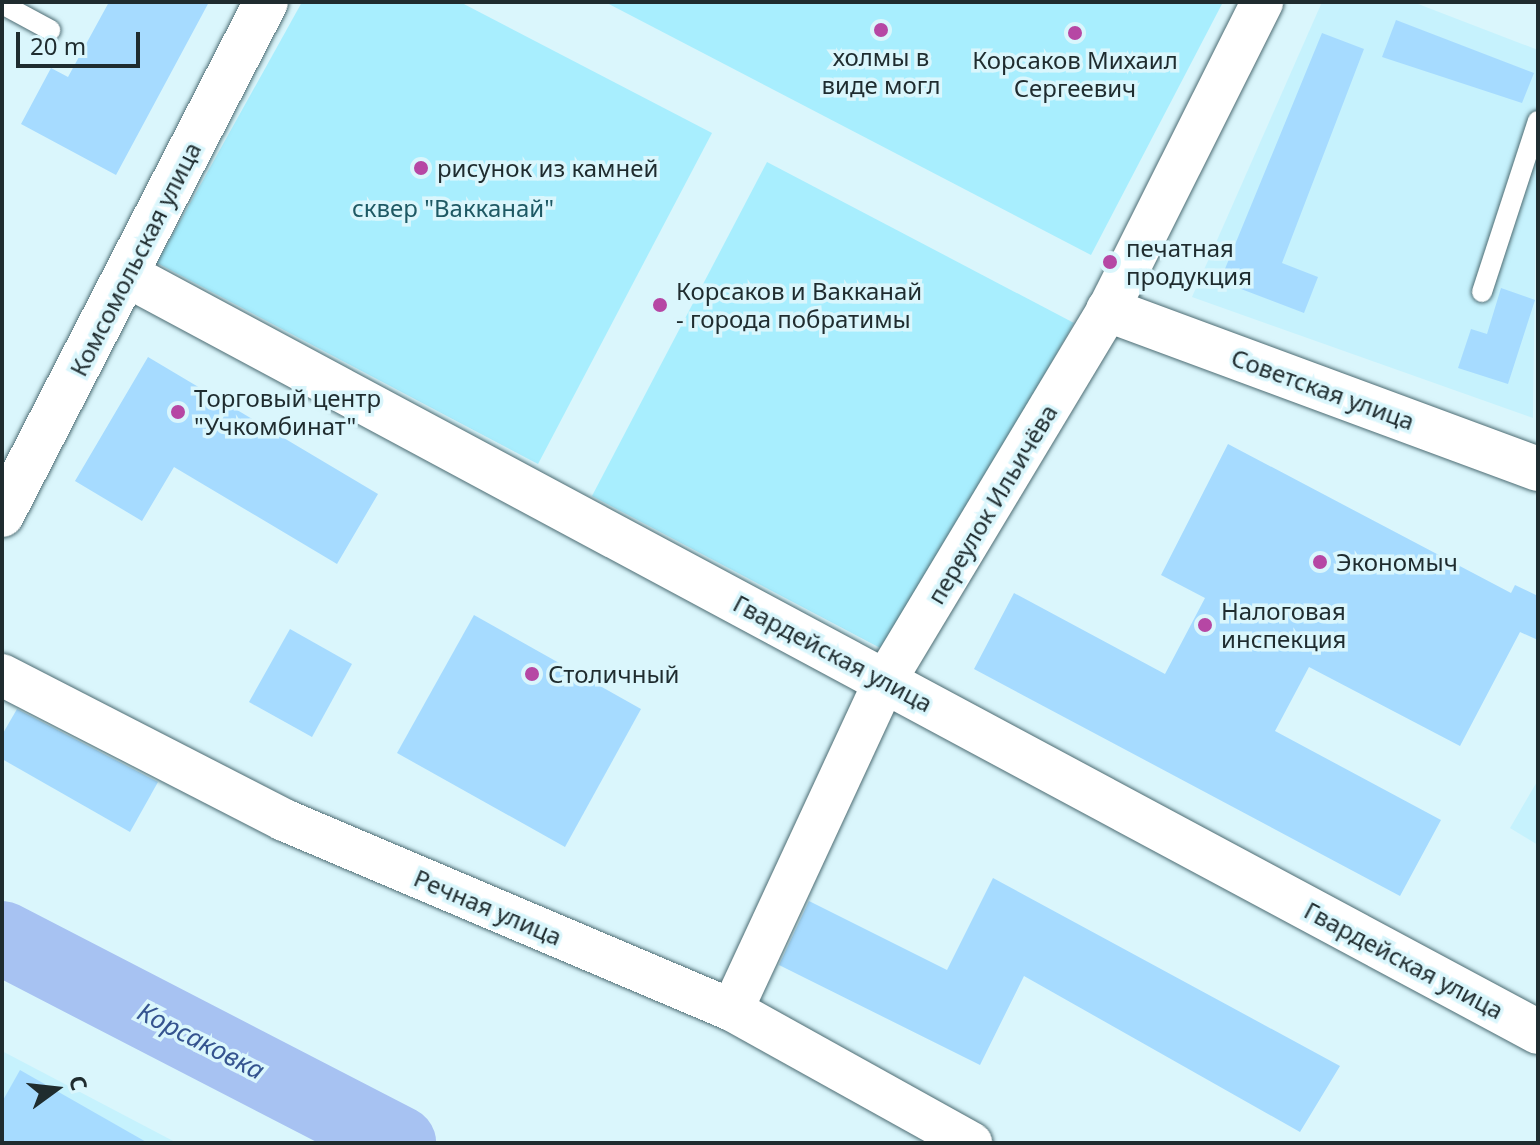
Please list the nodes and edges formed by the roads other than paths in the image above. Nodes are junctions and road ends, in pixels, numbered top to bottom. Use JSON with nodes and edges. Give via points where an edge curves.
{"nodes":[{"id":1,"x":266,"y":2,"type":"edge"},
{"id":2,"x":1262,"y":2,"type":"edge"},
{"id":3,"x":2,"y":4,"type":"edge"},
{"id":4,"x":50,"y":30,"type":"dead end"},
{"id":5,"x":1538,"y":121,"type":"edge"},
{"id":6,"x":127,"y":275,"type":"junction"},
{"id":7,"x":1482,"y":292,"type":"dead end"},
{"id":8,"x":1108,"y":310,"type":"junction"},
{"id":9,"x":1538,"y":469,"type":"edge"},
{"id":10,"x":2,"y":515,"type":"edge"},
{"id":11,"x":2,"y":675,"type":"edge"},
{"id":12,"x":885,"y":681,"type":"junction"},
{"id":13,"x":732,"y":1010,"type":"junction"},
{"id":14,"x":1538,"y":1032,"type":"edge"},
{"id":15,"x":971,"y":1143,"type":"edge"}],
"edges":[{"from":1,"to":6,"type":"main road","name":"Комсомольская улица"},
{"from":2,"to":8,"type":"street","name":"переулок Ильичёва"},
{"from":3,"to":4,"type":"lane"},
{"from":5,"to":7,"type":"lane"},
{"from":6,"to":10,"type":"main road","name":"Комсомольская улица"},
{"from":6,"to":12,"type":"main road","name":"Гвардейская улица"},
{"from":8,"to":9,"type":"main road","name":"Советская улица"},
{"from":8,"to":12,"type":"street","name":"переулок Ильичёва"},
{"from":11,"to":13,"type":"street","name":"Речная улица","via":[[284,820]]},
{"from":12,"to":13,"type":"street","name":"переулок Ильичёва"},
{"from":12,"to":14,"type":"main road","name":"Гвардейская улица"},
{"from":13,"to":15,"type":"street","name":"Речная улица"}]}
